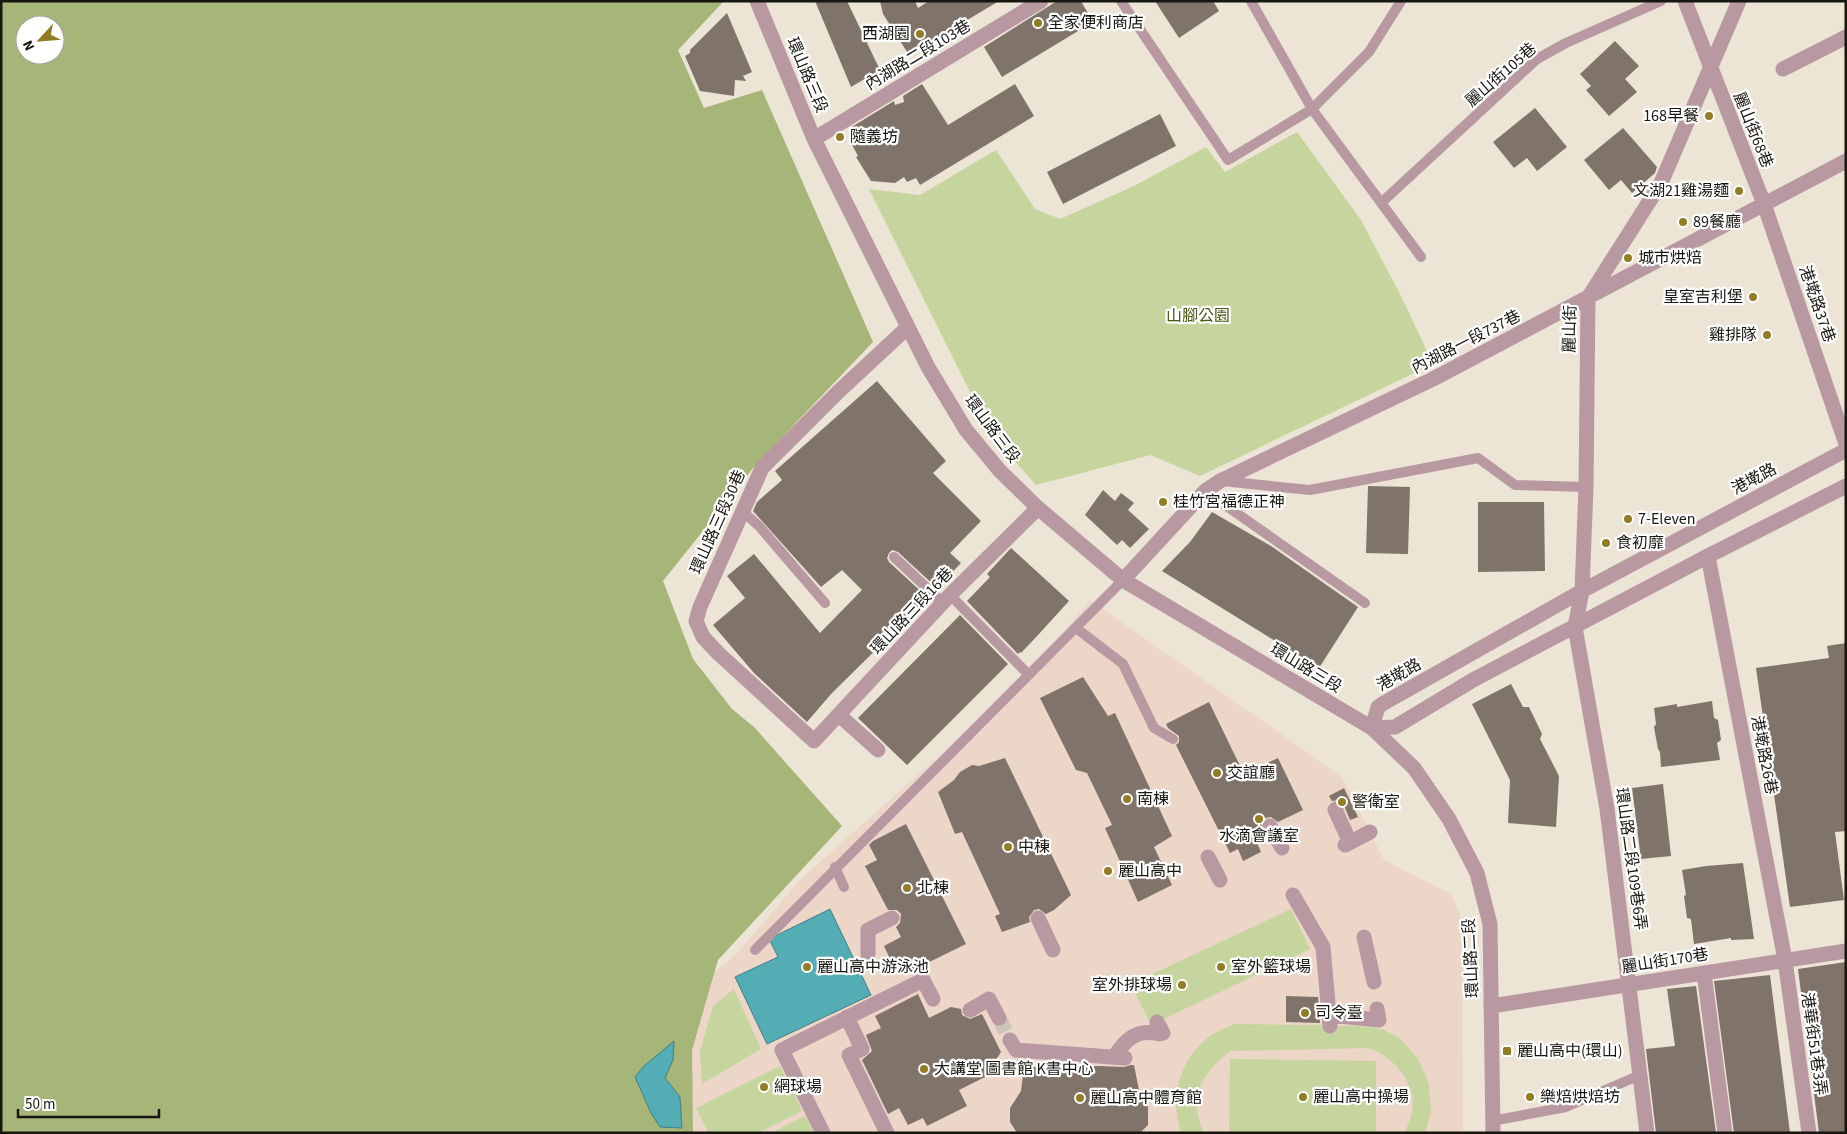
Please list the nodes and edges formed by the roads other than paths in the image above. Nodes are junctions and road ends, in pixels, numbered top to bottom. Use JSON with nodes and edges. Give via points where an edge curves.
{"nodes":[{"id":1,"x":757,"y":1,"type":"edge"},
{"id":2,"x":1041,"y":1,"type":"edge"},
{"id":3,"x":1121,"y":1,"type":"edge"},
{"id":4,"x":1250,"y":1,"type":"edge"},
{"id":5,"x":1401,"y":1,"type":"edge"},
{"id":6,"x":1661,"y":1,"type":"edge"},
{"id":7,"x":1685,"y":1,"type":"edge"},
{"id":8,"x":1739,"y":1,"type":"edge"},
{"id":9,"x":1846,"y":37,"type":"edge"},
{"id":10,"x":1710,"y":69,"type":"junction"},
{"id":11,"x":1783,"y":69,"type":"dead end"},
{"id":12,"x":1312,"y":110,"type":"junction"},
{"id":13,"x":814,"y":139,"type":"junction"},
{"id":14,"x":1846,"y":161,"type":"edge"},
{"id":15,"x":1381,"y":203,"type":"junction"},
{"id":16,"x":1764,"y":204,"type":"junction"},
{"id":17,"x":1421,"y":257,"type":"dead end"},
{"id":18,"x":1588,"y":298,"type":"junction"},
{"id":19,"x":908,"y":327,"type":"junction"},
{"id":20,"x":1846,"y":444,"type":"edge"},
{"id":21,"x":1846,"y":450,"type":"edge"},
{"id":22,"x":1220,"y":481,"type":"junction"},
{"id":23,"x":1586,"y":486,"type":"junction"},
{"id":24,"x":1846,"y":486,"type":"edge"},
{"id":25,"x":1205,"y":491,"type":"junction"},
{"id":26,"x":1038,"y":508,"type":"junction"},
{"id":27,"x":742,"y":511,"type":"junction"},
{"id":28,"x":1708,"y":556,"type":"junction"},
{"id":29,"x":894,"y":557,"type":"dead end"},
{"id":30,"x":1123,"y":580,"type":"junction"},
{"id":31,"x":1582,"y":591,"type":"junction"},
{"id":32,"x":946,"y":599,"type":"junction"},
{"id":33,"x":825,"y":603,"type":"dead end"},
{"id":34,"x":1365,"y":603,"type":"dead end"},
{"id":35,"x":1575,"y":627,"type":"junction"},
{"id":36,"x":1076,"y":628,"type":"junction"},
{"id":37,"x":1029,"y":675,"type":"junction"},
{"id":38,"x":839,"y":714,"type":"junction"},
{"id":39,"x":1372,"y":728,"type":"junction"},
{"id":40,"x":1173,"y":739,"type":"dead end"},
{"id":41,"x":814,"y":741,"type":"joint"},
{"id":42,"x":878,"y":750,"type":"dead end"},
{"id":43,"x":1336,"y":809,"type":"dead end"},
{"id":44,"x":1270,"y":826,"type":"dead end"},
{"id":45,"x":1370,"y":832,"type":"dead end"},
{"id":46,"x":1282,"y":848,"type":"dead end"},
{"id":47,"x":1208,"y":857,"type":"dead end"},
{"id":48,"x":835,"y":868,"type":"junction"},
{"id":49,"x":1220,"y":880,"type":"dead end"},
{"id":50,"x":844,"y":887,"type":"dead end"},
{"id":51,"x":1294,"y":895,"type":"dead end"},
{"id":52,"x":892,"y":918,"type":"dead end"},
{"id":53,"x":1038,"y":918,"type":"dead end"},
{"id":54,"x":1364,"y":937,"type":"dead end"},
{"id":55,"x":755,"y":950,"type":"dead end"},
{"id":56,"x":1053,"y":950,"type":"dead end"},
{"id":57,"x":1846,"y":950,"type":"edge"},
{"id":58,"x":868,"y":954,"type":"dead end"},
{"id":59,"x":1785,"y":960,"type":"junction"},
{"id":60,"x":1704,"y":973,"type":"junction"},
{"id":61,"x":1374,"y":982,"type":"dead end"},
{"id":62,"x":1630,"y":984,"type":"junction"},
{"id":63,"x":933,"y":999,"type":"dead end"},
{"id":64,"x":1491,"y":1006,"type":"junction"},
{"id":65,"x":1377,"y":1009,"type":"dead end"},
{"id":66,"x":970,"y":1010,"type":"dead end"},
{"id":67,"x":848,"y":1017,"type":"junction"},
{"id":68,"x":999,"y":1018,"type":"tunnel mouth"},
{"id":69,"x":1158,"y":1022,"type":"dead end"},
{"id":70,"x":1010,"y":1040,"type":"tunnel mouth"},
{"id":71,"x":1640,"y":1075,"type":"junction"},
{"id":72,"x":1492,"y":1127,"type":"edge"},
{"id":73,"x":823,"y":1133,"type":"edge"},
{"id":74,"x":887,"y":1133,"type":"edge"},
{"id":75,"x":1647,"y":1133,"type":"edge"},
{"id":76,"x":1725,"y":1133,"type":"edge"},
{"id":77,"x":1809,"y":1133,"type":"edge"}],
"edges":[{"from":1,"to":13,"type":"street","name":"環山路三段"},
{"from":2,"to":13,"type":"street","name":"內湖路二段103巷"},
{"from":3,"to":12,"type":"lane","via":[[1228,160]]},
{"from":4,"to":12,"type":"lane"},
{"from":5,"to":12,"type":"lane","via":[[1369,52]]},
{"from":6,"to":15,"type":"lane","name":"麗山街105巷","via":[[1566,43],[1537,60]]},
{"from":7,"to":10,"type":"street"},
{"from":8,"to":10,"type":"street","name":"麗山街"},
{"from":9,"to":11,"type":"street"},
{"from":10,"to":16,"type":"street","name":"麗山街68巷"},
{"from":10,"to":18,"type":"street","name":"麗山街","via":[[1661,183]]},
{"from":12,"to":15,"type":"lane"},
{"from":13,"to":19,"type":"street","name":"環山路三段"},
{"from":14,"to":16,"type":"street","name":"內湖路一段737巷"},
{"from":15,"to":17,"type":"lane"},
{"from":16,"to":18,"type":"street","name":"內湖路一段737巷"},
{"from":16,"to":20,"type":"street","name":"港墘路37巷"},
{"from":18,"to":22,"type":"street","name":"內湖路一段737巷","via":[[1433,379]]},
{"from":18,"to":23,"type":"street","name":"麗山街"},
{"from":19,"to":26,"type":"street","name":"環山路三段","via":[[966,430],[1000,471]]},
{"from":19,"to":27,"type":"street","name":"環山路三段30巷","via":[[762,468]]},
{"from":21,"to":31,"type":"street","name":"港墘路"},
{"from":22,"to":23,"type":"lane","via":[[1310,490],[1478,458],[1515,485]]},
{"from":22,"to":25,"type":"street","name":"內湖路一段737巷"},
{"from":23,"to":31,"type":"street","name":"麗山街"},
{"from":24,"to":28,"type":"street"},
{"from":25,"to":30,"type":"street","name":"內湖路一段737巷"},
{"from":25,"to":34,"type":"lane"},
{"from":26,"to":30,"type":"street","name":"環山路三段"},
{"from":26,"to":32,"type":"street","name":"環山路三段16巷"},
{"from":27,"to":33,"type":"lane"},
{"from":27,"to":41,"type":"street","name":"環山路三段30巷","via":[[696,622],[703,637],[718,653]]},
{"from":28,"to":35,"type":"street"},
{"from":28,"to":59,"type":"street","name":"港墘路26巷"},
{"from":29,"to":32,"type":"lane"},
{"from":30,"to":36,"type":"lane"},
{"from":30,"to":39,"type":"street","name":"環山路三段"},
{"from":31,"to":35,"type":"street","name":"環山路二段109巷6弄"},
{"from":31,"to":39,"type":"street","name":"港墘路","via":[[1378,707]]},
{"from":32,"to":37,"type":"lane"},
{"from":32,"to":38,"type":"street","name":"環山路三段16巷"},
{"from":35,"to":39,"type":"street","via":[[1474,680],[1395,727]]},
{"from":35,"to":62,"type":"street","name":"環山路二段109巷6弄","via":[[1607,809]]},
{"from":36,"to":37,"type":"lane"},
{"from":36,"to":40,"type":"lane","via":[[1123,664],[1154,728]]},
{"from":37,"to":48,"type":"lane"},
{"from":38,"to":41,"type":"street","name":"環山路三段16巷"},
{"from":38,"to":42,"type":"street"},
{"from":39,"to":64,"type":"street","name":"環山路二段","via":[[1414,768],[1449,819],[1478,873],[1490,924]]},
{"from":43,"to":45,"type":"street","via":[[1347,844]]},
{"from":44,"to":46,"type":"street"},
{"from":47,"to":49,"type":"street"},
{"from":48,"to":50,"type":"lane"},
{"from":48,"to":55,"type":"lane"},
{"from":51,"to":65,"type":"street","via":[[1323,947],[1329,1020],[1379,1020]]},
{"from":52,"to":58,"type":"street","via":[[868,930]]},
{"from":53,"to":56,"type":"street"},
{"from":54,"to":61,"type":"street"},
{"from":57,"to":59,"type":"street","name":"麗山街170巷"},
{"from":59,"to":60,"type":"street","name":"麗山街170巷"},
{"from":59,"to":77,"type":"street","name":"港華街51巷3弄"},
{"from":60,"to":62,"type":"street","name":"麗山街170巷"},
{"from":60,"to":76,"type":"street"},
{"from":62,"to":64,"type":"street","name":"麗山街170巷"},
{"from":62,"to":71,"type":"street","name":"環山路二段109巷6弄"},
{"from":63,"to":67,"type":"street","via":[[923,980]]},
{"from":64,"to":72,"type":"street","name":"環山路二段"},
{"from":66,"to":68,"type":"street","via":[[989,999]]},
{"from":67,"to":73,"type":"street","via":[[782,1050]]},
{"from":67,"to":74,"type":"street","via":[[862,1049],[848,1055]]},
{"from":69,"to":70,"type":"street","via":[[1163,1033],[1150,1032],[1126,1040],[1120,1058],[1016,1050]]},
{"from":71,"to":72,"type":"lane","via":[[1566,1107]]},
{"from":71,"to":75,"type":"street","name":"環山路二段109巷6弄"}]}
